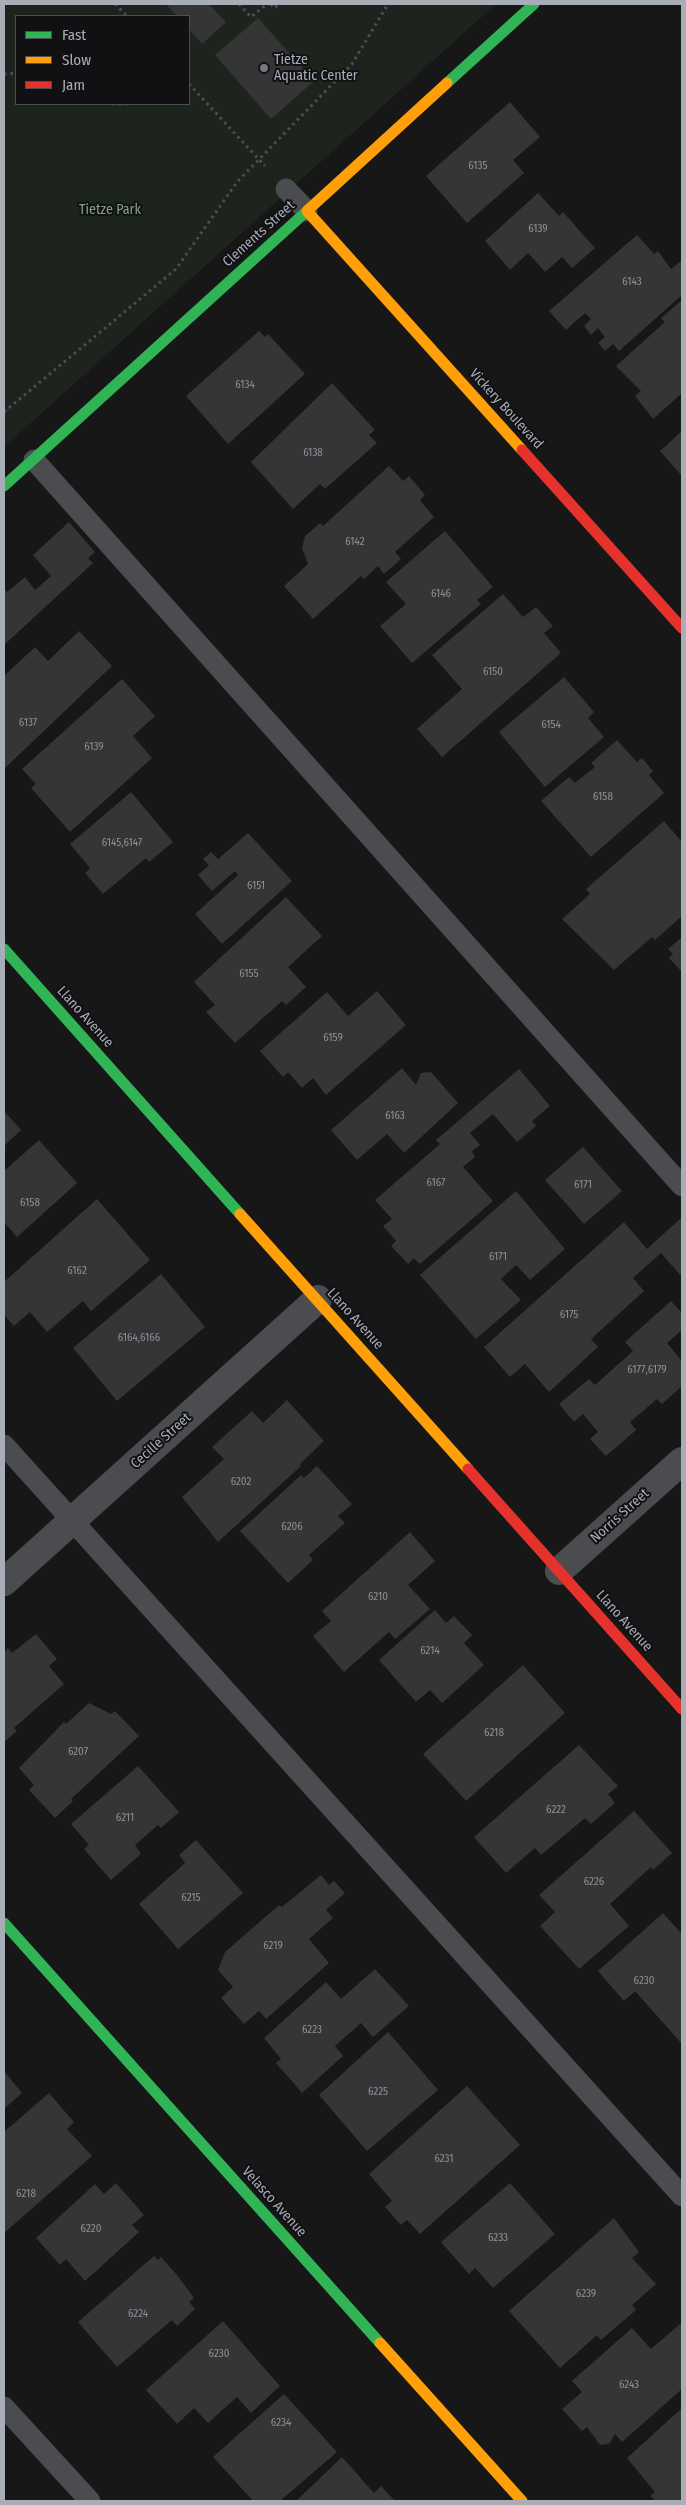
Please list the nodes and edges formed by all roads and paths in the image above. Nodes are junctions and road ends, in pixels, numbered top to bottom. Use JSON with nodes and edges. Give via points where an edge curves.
{"nodes":[{"id":1,"x":116,"y":4,"type":"edge"},
{"id":2,"x":239,"y":4,"type":"edge"},
{"id":3,"x":267,"y":4,"type":"edge"},
{"id":4,"x":271,"y":4,"type":"edge"},
{"id":5,"x":279,"y":4,"type":"edge"},
{"id":6,"x":388,"y":4,"type":"edge"},
{"id":7,"x":534,"y":4,"type":"edge"},
{"id":8,"x":126,"y":15,"type":"edge"},
{"id":9,"x":190,"y":85,"type":"edge"},
{"id":10,"x":258,"y":158,"type":"junction"},
{"id":11,"x":286,"y":189,"type":"joint"},
{"id":12,"x":307,"y":211,"type":"junction"},
{"id":13,"x":4,"y":412,"type":"edge"},
{"id":14,"x":34,"y":460,"type":"junction"},
{"id":15,"x":4,"y":486,"type":"edge"},
{"id":16,"x":682,"y":628,"type":"edge"},
{"id":17,"x":4,"y":949,"type":"edge"},
{"id":18,"x":682,"y":1186,"type":"edge"},
{"id":19,"x":318,"y":1299,"type":"junction"},
{"id":20,"x":4,"y":1444,"type":"edge"},
{"id":21,"x":682,"y":1461,"type":"edge"},
{"id":22,"x":72,"y":1521,"type":"junction"},
{"id":23,"x":559,"y":1572,"type":"junction"},
{"id":24,"x":4,"y":1582,"type":"edge"},
{"id":25,"x":682,"y":1709,"type":"edge"},
{"id":26,"x":4,"y":1922,"type":"edge"},
{"id":27,"x":682,"y":2196,"type":"edge"},
{"id":28,"x":4,"y":2407,"type":"edge"},
{"id":29,"x":90,"y":2501,"type":"edge"},
{"id":30,"x":522,"y":2501,"type":"edge"}],
"edges":[{"from":1,"to":8,"type":"path"},
{"from":2,"to":3,"type":"path","via":[[251,17]]},
{"from":4,"to":5,"type":"path","via":[[274,8]]},
{"from":6,"to":10,"type":"path","via":[[352,64]]},
{"from":7,"to":12,"type":"street","name":"Clements Street"},
{"from":9,"to":10,"type":"path"},
{"from":10,"to":11,"type":"path"},
{"from":10,"to":13,"type":"path","via":[[237,182],[176,269]]},
{"from":11,"to":12,"type":"lane"},
{"from":12,"to":14,"type":"street","name":"Clements Street"},
{"from":12,"to":16,"type":"street","name":"Vickery Boulevard"},
{"from":14,"to":15,"type":"street","name":"Clements Street"},
{"from":14,"to":18,"type":"lane"},
{"from":17,"to":19,"type":"street","name":"Llano Avenue"},
{"from":19,"to":22,"type":"street","name":"Cecille Street"},
{"from":19,"to":23,"type":"street","name":"Llano Avenue"},
{"from":20,"to":22,"type":"lane"},
{"from":21,"to":23,"type":"street","name":"Norris Street"},
{"from":22,"to":24,"type":"street","name":"Cecille Street"},
{"from":22,"to":27,"type":"lane"},
{"from":23,"to":25,"type":"street","name":"Llano Avenue"},
{"from":26,"to":30,"type":"street","name":"Velasco Avenue"},
{"from":28,"to":29,"type":"lane"}]}
